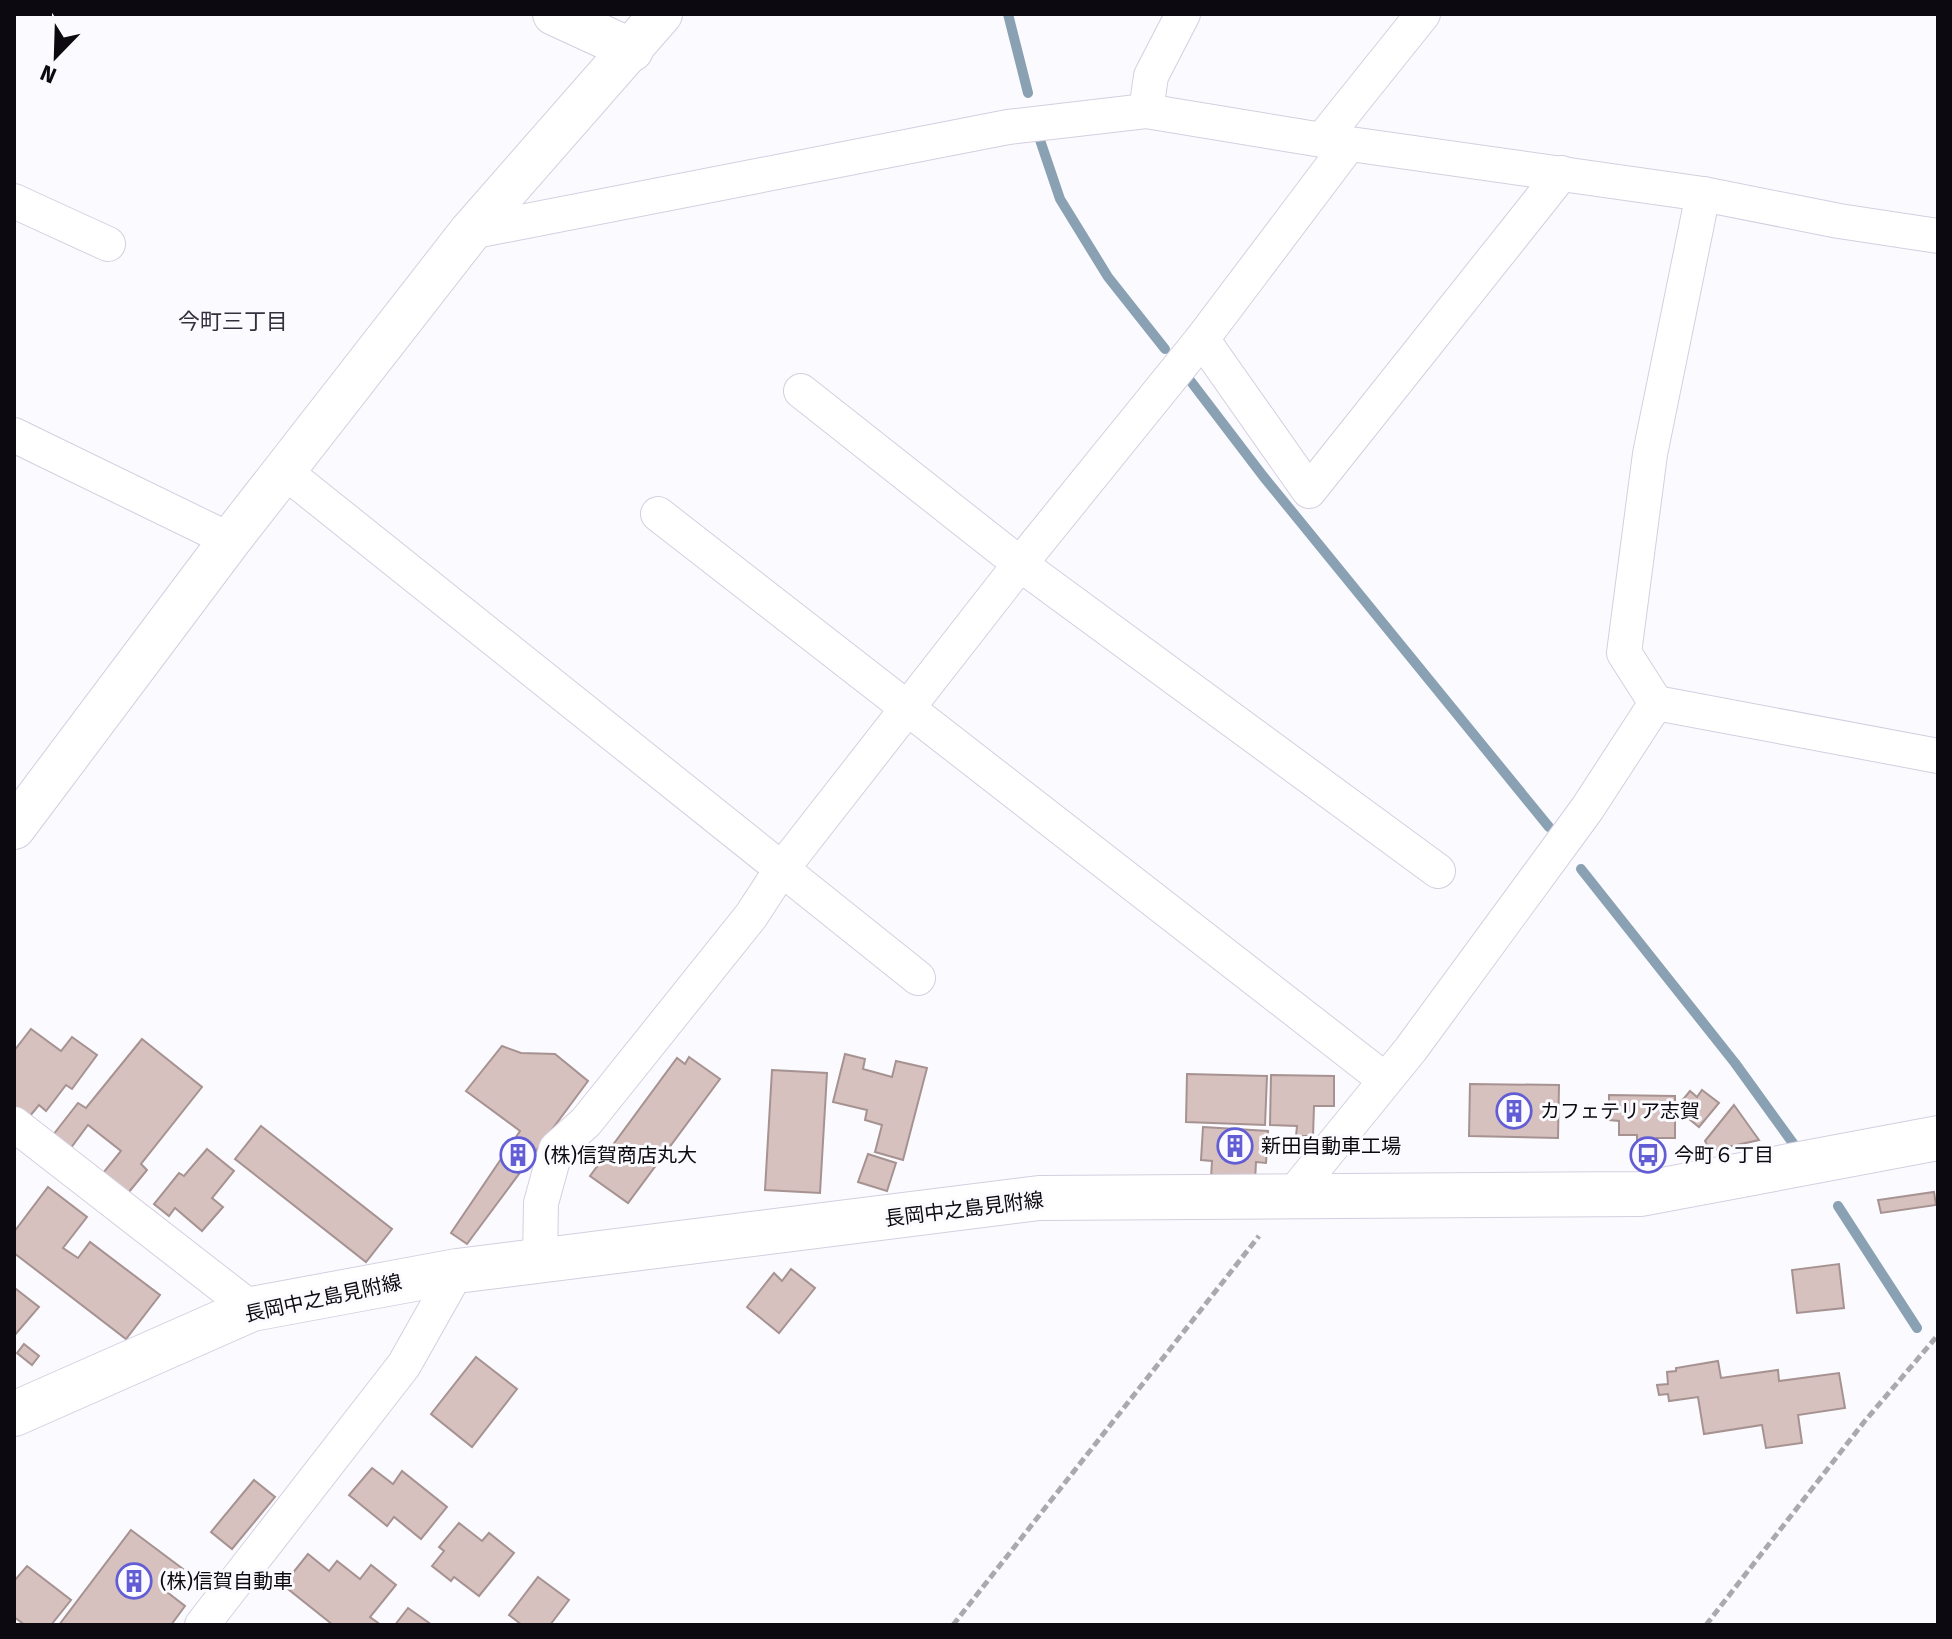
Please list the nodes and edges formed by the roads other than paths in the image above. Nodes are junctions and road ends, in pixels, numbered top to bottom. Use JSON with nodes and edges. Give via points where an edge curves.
{"nodes":[{"id":1,"x":554,"y":14,"type":"edge"},
{"id":2,"x":661,"y":14,"type":"edge"},
{"id":3,"x":1183,"y":14,"type":"edge"},
{"id":4,"x":1423,"y":14,"type":"edge"},
{"id":5,"x":632,"y":50,"type":"junction"},
{"id":6,"x":1146,"y":111,"type":"junction"},
{"id":7,"x":1335,"y":142,"type":"junction"},
{"id":8,"x":1562,"y":173,"type":"junction"},
{"id":9,"x":1703,"y":194,"type":"junction"},
{"id":10,"x":14,"y":201,"type":"edge"},
{"id":11,"x":470,"y":232,"type":"junction"},
{"id":12,"x":1938,"y":236,"type":"edge"},
{"id":13,"x":108,"y":244,"type":"dead end"},
{"id":14,"x":1202,"y":339,"type":"junction"},
{"id":15,"x":801,"y":391,"type":"dead end"},
{"id":16,"x":14,"y":435,"type":"edge"},
{"id":17,"x":284,"y":471,"type":"junction"},
{"id":18,"x":658,"y":514,"type":"dead end"},
{"id":19,"x":230,"y":540,"type":"junction"},
{"id":20,"x":1020,"y":564,"type":"junction"},
{"id":21,"x":1656,"y":703,"type":"junction"},
{"id":22,"x":908,"y":709,"type":"junction"},
{"id":23,"x":1938,"y":756,"type":"edge"},
{"id":24,"x":14,"y":828,"type":"edge"},
{"id":25,"x":781,"y":870,"type":"junction"},
{"id":26,"x":1438,"y":871,"type":"dead end"},
{"id":27,"x":918,"y":978,"type":"dead end"},
{"id":28,"x":1384,"y":1079,"type":"junction"},
{"id":29,"x":14,"y":1124,"type":"edge"},
{"id":30,"x":1938,"y":1138,"type":"edge"},
{"id":31,"x":1290,"y":1198,"type":"junction"},
{"id":32,"x":540,"y":1261,"type":"junction"},
{"id":33,"x":457,"y":1271,"type":"junction"},
{"id":34,"x":252,"y":1309,"type":"junction"},
{"id":35,"x":14,"y":1414,"type":"edge"},
{"id":36,"x":202,"y":1625,"type":"edge"}],
"edges":[{"from":1,"to":5,"type":"street"},
{"from":2,"to":5,"type":"street"},
{"from":3,"to":6,"type":"street","via":[[1151,76]]},
{"from":4,"to":7,"type":"street"},
{"from":5,"to":11,"type":"street"},
{"from":6,"to":7,"type":"street"},
{"from":6,"to":11,"type":"street","via":[[1008,127]]},
{"from":7,"to":8,"type":"street"},
{"from":7,"to":14,"type":"street"},
{"from":8,"to":9,"type":"street"},
{"from":8,"to":14,"type":"street","via":[[1309,491]]},
{"from":9,"to":12,"type":"street"},
{"from":9,"to":21,"type":"street","via":[[1650,454],[1624,653]]},
{"from":10,"to":13,"type":"street"},
{"from":11,"to":17,"type":"street"},
{"from":14,"to":20,"type":"street"},
{"from":15,"to":20,"type":"street"},
{"from":16,"to":19,"type":"street"},
{"from":17,"to":19,"type":"street"},
{"from":17,"to":25,"type":"street"},
{"from":18,"to":22,"type":"street"},
{"from":19,"to":24,"type":"street"},
{"from":20,"to":22,"type":"street"},
{"from":20,"to":26,"type":"street"},
{"from":21,"to":23,"type":"street"},
{"from":21,"to":28,"type":"street","via":[[1587,809]]},
{"from":22,"to":25,"type":"street"},
{"from":22,"to":28,"type":"street"},
{"from":25,"to":27,"type":"street"},
{"from":25,"to":32,"type":"street","via":[[751,916],[586,1122],[556,1149],[541,1203]]},
{"from":28,"to":31,"type":"street"},
{"from":29,"to":34,"type":"street"},
{"from":30,"to":31,"type":"main road","name":"長岡中之島見附線","via":[[1641,1194]]},
{"from":31,"to":32,"type":"main road","name":"長岡中之島見附線","via":[[1039,1198]]},
{"from":32,"to":33,"type":"main road","name":"長岡中之島見附線"},
{"from":33,"to":34,"type":"main road","name":"長岡中之島見附線"},
{"from":33,"to":36,"type":"street","via":[[404,1365]]},
{"from":34,"to":35,"type":"main road","name":"長岡中之島見附線"}]}
